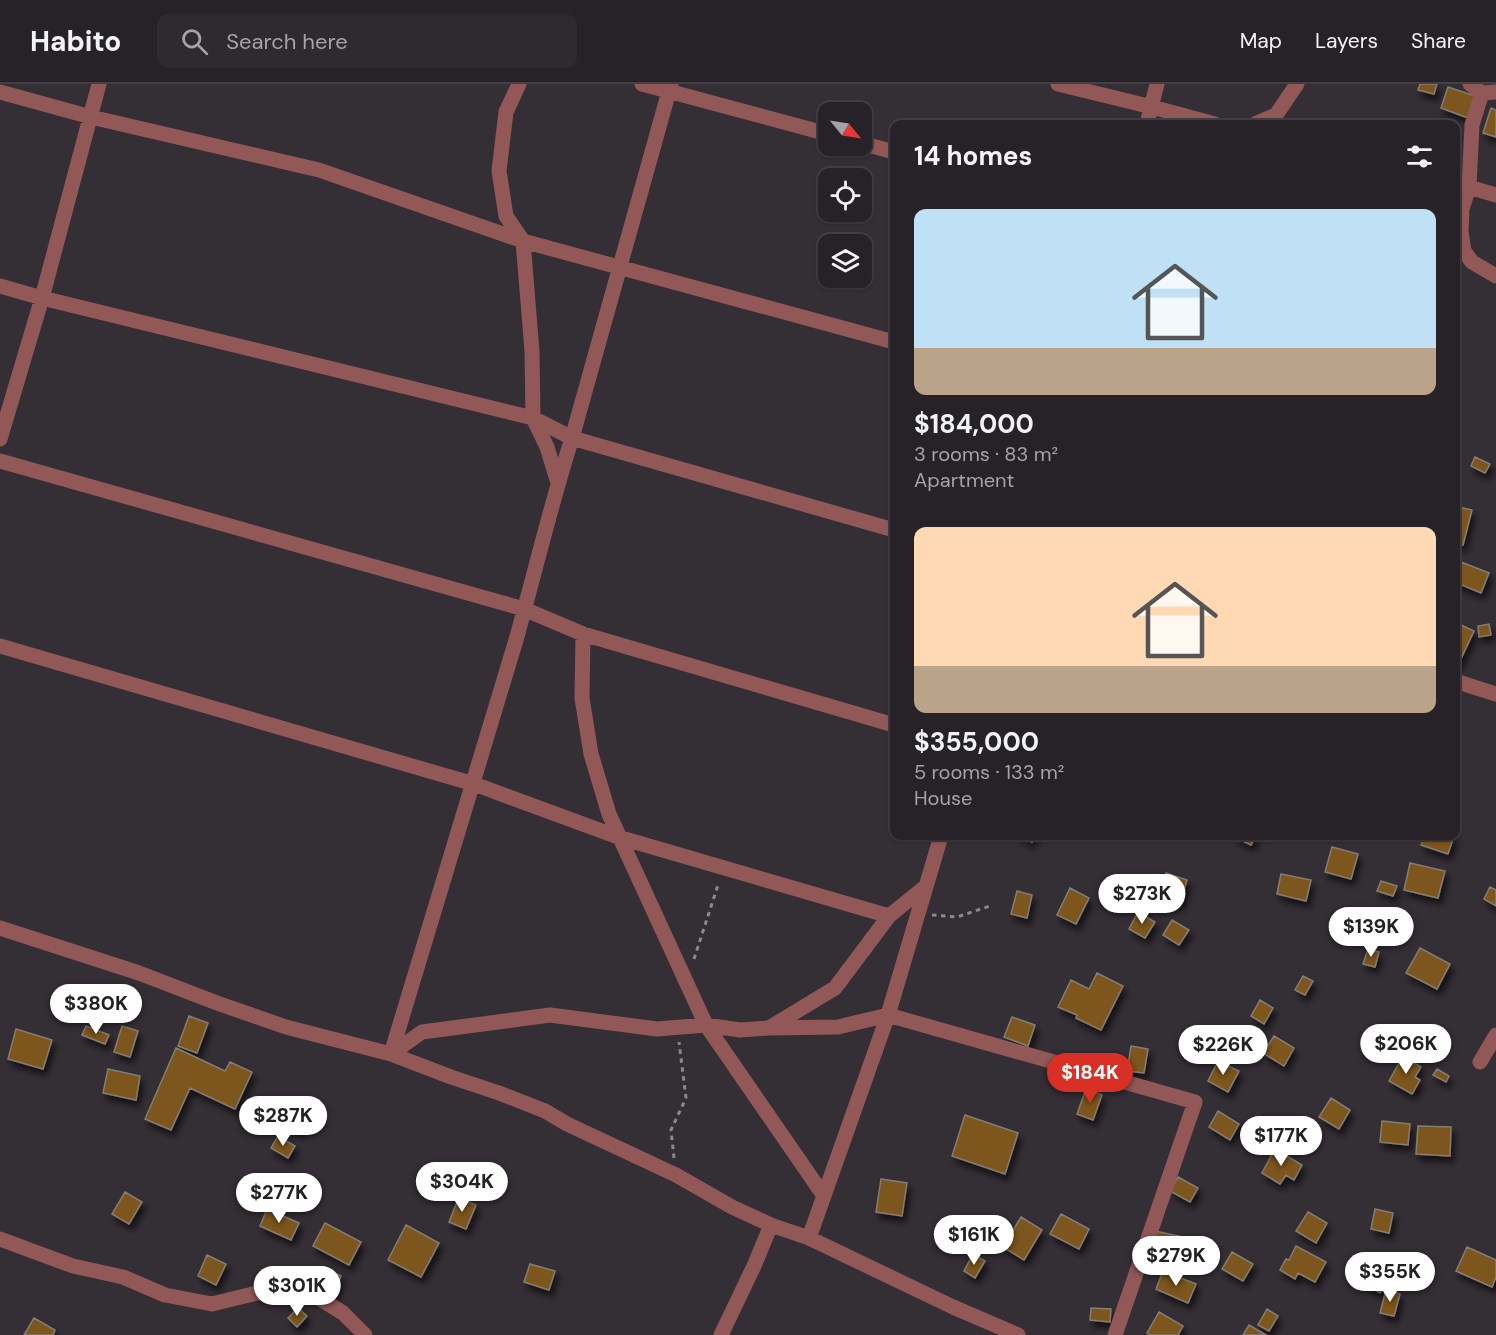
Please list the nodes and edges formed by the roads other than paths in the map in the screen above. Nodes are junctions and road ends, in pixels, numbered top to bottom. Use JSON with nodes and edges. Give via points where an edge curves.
{"nodes":[{"id":1,"x":99,"y":84,"type":"edge"},
{"id":2,"x":519,"y":84,"type":"edge"},
{"id":3,"x":642,"y":84,"type":"edge"},
{"id":4,"x":1058,"y":84,"type":"edge"},
{"id":5,"x":1156,"y":84,"type":"edge"},
{"id":6,"x":1297,"y":84,"type":"edge"},
{"id":7,"x":671,"y":87,"type":"edge"},
{"id":8,"x":1483,"y":90,"type":"edge"},
{"id":9,"x":0,"y":92,"type":"edge"},
{"id":10,"x":1152,"y":107,"type":"junction"},
{"id":11,"x":90,"y":117,"type":"junction"},
{"id":12,"x":1148,"y":120,"type":"edge"},
{"id":13,"x":1200,"y":120,"type":"edge"},
{"id":14,"x":1264,"y":120,"type":"edge"},
{"id":15,"x":818,"y":131,"type":"edge"},
{"id":16,"x":872,"y":146,"type":"edge"},
{"id":17,"x":890,"y":151,"type":"edge"},
{"id":18,"x":1462,"y":186,"type":"edge"},
{"id":19,"x":1496,"y":195,"type":"edge"},
{"id":20,"x":523,"y":241,"type":"junction"},
{"id":21,"x":620,"y":267,"type":"junction"},
{"id":22,"x":1496,"y":276,"type":"edge"},
{"id":23,"x":0,"y":286,"type":"edge"},
{"id":24,"x":42,"y":298,"type":"junction"},
{"id":25,"x":890,"y":341,"type":"edge"},
{"id":26,"x":533,"y":418,"type":"junction"},
{"id":27,"x":572,"y":438,"type":"junction"},
{"id":28,"x":0,"y":440,"type":"edge"},
{"id":29,"x":0,"y":461,"type":"edge"},
{"id":30,"x":558,"y":483,"type":"junction"},
{"id":31,"x":890,"y":529,"type":"edge"},
{"id":32,"x":524,"y":609,"type":"junction"},
{"id":33,"x":583,"y":634,"type":"junction"},
{"id":34,"x":0,"y":646,"type":"edge"},
{"id":35,"x":1460,"y":683,"type":"edge"},
{"id":36,"x":1496,"y":694,"type":"edge"},
{"id":37,"x":890,"y":724,"type":"edge"},
{"id":38,"x":474,"y":784,"type":"junction"},
{"id":39,"x":618,"y":837,"type":"junction"},
{"id":40,"x":940,"y":840,"type":"edge"},
{"id":41,"x":925,"y":887,"type":"junction"},
{"id":42,"x":889,"y":916,"type":"junction"},
{"id":43,"x":0,"y":928,"type":"edge"},
{"id":44,"x":888,"y":1015,"type":"junction"},
{"id":45,"x":706,"y":1025,"type":"junction"},
{"id":46,"x":769,"y":1028,"type":"junction"},
{"id":47,"x":1496,"y":1035,"type":"edge"},
{"id":48,"x":391,"y":1054,"type":"junction"},
{"id":49,"x":1480,"y":1062,"type":"dead end"},
{"id":50,"x":824,"y":1196,"type":"junction"},
{"id":51,"x":771,"y":1225,"type":"junction"},
{"id":52,"x":808,"y":1238,"type":"junction"},
{"id":53,"x":0,"y":1239,"type":"edge"},
{"id":54,"x":364,"y":1335,"type":"edge"},
{"id":55,"x":721,"y":1335,"type":"edge"},
{"id":56,"x":1018,"y":1335,"type":"edge"},
{"id":57,"x":1115,"y":1335,"type":"edge"}],
"edges":[{"from":1,"to":11,"type":"street"},
{"from":2,"to":20,"type":"street","via":[[506,112],[499,171],[506,216]]},
{"from":3,"to":7,"type":"street"},
{"from":4,"to":10,"type":"street"},
{"from":5,"to":10,"type":"street"},
{"from":6,"to":14,"type":"street","via":[[1276,115]]},
{"from":7,"to":15,"type":"street"},
{"from":7,"to":21,"type":"street"},
{"from":8,"to":18,"type":"street","via":[[1472,125]]},
{"from":9,"to":11,"type":"street"},
{"from":10,"to":12,"type":"street"},
{"from":10,"to":13,"type":"street"},
{"from":11,"to":20,"type":"street","via":[[320,170]]},
{"from":11,"to":24,"type":"street"},
{"from":16,"to":17,"type":"street"},
{"from":18,"to":19,"type":"street"},
{"from":18,"to":22,"type":"street","via":[[1464,251],[1472,262]]},
{"from":20,"to":21,"type":"street"},
{"from":20,"to":26,"type":"street"},
{"from":21,"to":25,"type":"street"},
{"from":21,"to":27,"type":"street"},
{"from":23,"to":24,"type":"street"},
{"from":24,"to":26,"type":"street"},
{"from":24,"to":28,"type":"street"},
{"from":26,"to":27,"type":"street"},
{"from":26,"to":30,"type":"street"},
{"from":27,"to":30,"type":"street"},
{"from":27,"to":31,"type":"street"},
{"from":29,"to":32,"type":"street"},
{"from":30,"to":32,"type":"street"},
{"from":32,"to":33,"type":"street"},
{"from":32,"to":38,"type":"street"},
{"from":33,"to":37,"type":"street"},
{"from":33,"to":39,"type":"street","via":[[582,698],[591,754]]},
{"from":34,"to":38,"type":"street"},
{"from":35,"to":36,"type":"street"},
{"from":38,"to":39,"type":"street"},
{"from":38,"to":48,"type":"street"},
{"from":39,"to":42,"type":"street"},
{"from":39,"to":45,"type":"street"},
{"from":40,"to":41,"type":"street"},
{"from":41,"to":42,"type":"street"},
{"from":41,"to":44,"type":"street"},
{"from":42,"to":46,"type":"street","via":[[835,988]]},
{"from":43,"to":48,"type":"street","via":[[286,1027]]},
{"from":44,"to":46,"type":"street","via":[[838,1027]]},
{"from":44,"to":50,"type":"street"},
{"from":44,"to":57,"type":"street","via":[[1195,1102]]},
{"from":45,"to":46,"type":"street"},
{"from":45,"to":48,"type":"street","via":[[657,1029],[550,1015],[422,1032]]},
{"from":45,"to":50,"type":"street"},
{"from":47,"to":49,"type":"street"},
{"from":48,"to":51,"type":"street","via":[[545,1111]]},
{"from":50,"to":52,"type":"street"},
{"from":51,"to":52,"type":"street"},
{"from":51,"to":55,"type":"street"},
{"from":52,"to":56,"type":"street"},
{"from":53,"to":54,"type":"street","via":[[73,1266],[123,1277],[165,1295],[212,1304],[286,1286],[317,1297],[344,1313]]}]}
